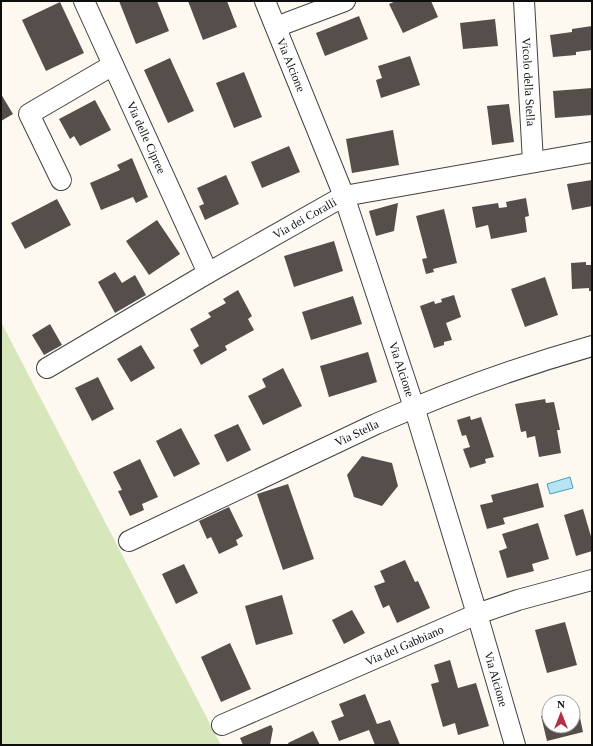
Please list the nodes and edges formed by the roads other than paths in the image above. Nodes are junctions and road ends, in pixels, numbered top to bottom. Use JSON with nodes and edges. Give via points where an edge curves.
{"nodes":[{"id":1,"x":84,"y":1,"type":"edge"},
{"id":2,"x":265,"y":1,"type":"edge"},
{"id":3,"x":345,"y":1,"type":"edge"},
{"id":4,"x":524,"y":1,"type":"edge"},
{"id":5,"x":276,"y":27,"type":"junction"},
{"id":6,"x":113,"y":66,"type":"junction"},
{"id":7,"x":592,"y":152,"type":"edge"},
{"id":8,"x":533,"y":162,"type":"junction"},
{"id":9,"x":61,"y":180,"type":"dead end"},
{"id":10,"x":344,"y":196,"type":"junction"},
{"id":11,"x":208,"y":273,"type":"junction"},
{"id":12,"x":592,"y":346,"type":"edge"},
{"id":13,"x":47,"y":368,"type":"dead end"},
{"id":14,"x":414,"y":407,"type":"junction"},
{"id":15,"x":129,"y":541,"type":"dead end"},
{"id":16,"x":592,"y":580,"type":"edge"},
{"id":17,"x":477,"y":614,"type":"junction"},
{"id":18,"x":222,"y":725,"type":"dead end"},
{"id":19,"x":515,"y":745,"type":"edge"}],
"edges":[{"from":1,"to":6,"type":"street","name":"Via delle Cipree"},
{"from":2,"to":5,"type":"street","name":"Via Alcione"},
{"from":3,"to":5,"type":"street"},
{"from":4,"to":8,"type":"street","name":"Vicolo della Stella"},
{"from":5,"to":10,"type":"street","name":"Via Alcione"},
{"from":6,"to":9,"type":"street","via":[[29,114]]},
{"from":6,"to":11,"type":"street","name":"Via delle Cipree"},
{"from":7,"to":8,"type":"street","name":"Via dei Coralli"},
{"from":8,"to":10,"type":"street","name":"Via dei Coralli"},
{"from":10,"to":11,"type":"street","name":"Via dei Coralli"},
{"from":10,"to":14,"type":"street","name":"Via Alcione"},
{"from":11,"to":13,"type":"street","name":"Via dei Coralli"},
{"from":12,"to":14,"type":"street","name":"Via Stella"},
{"from":14,"to":15,"type":"street","name":"Via Stella"},
{"from":14,"to":17,"type":"street","name":"Via Alcione"},
{"from":16,"to":17,"type":"street","name":"Via del Gabbiano"},
{"from":17,"to":18,"type":"street","name":"Via del Gabbiano"},
{"from":17,"to":19,"type":"street","name":"Via Alcione"}]}
